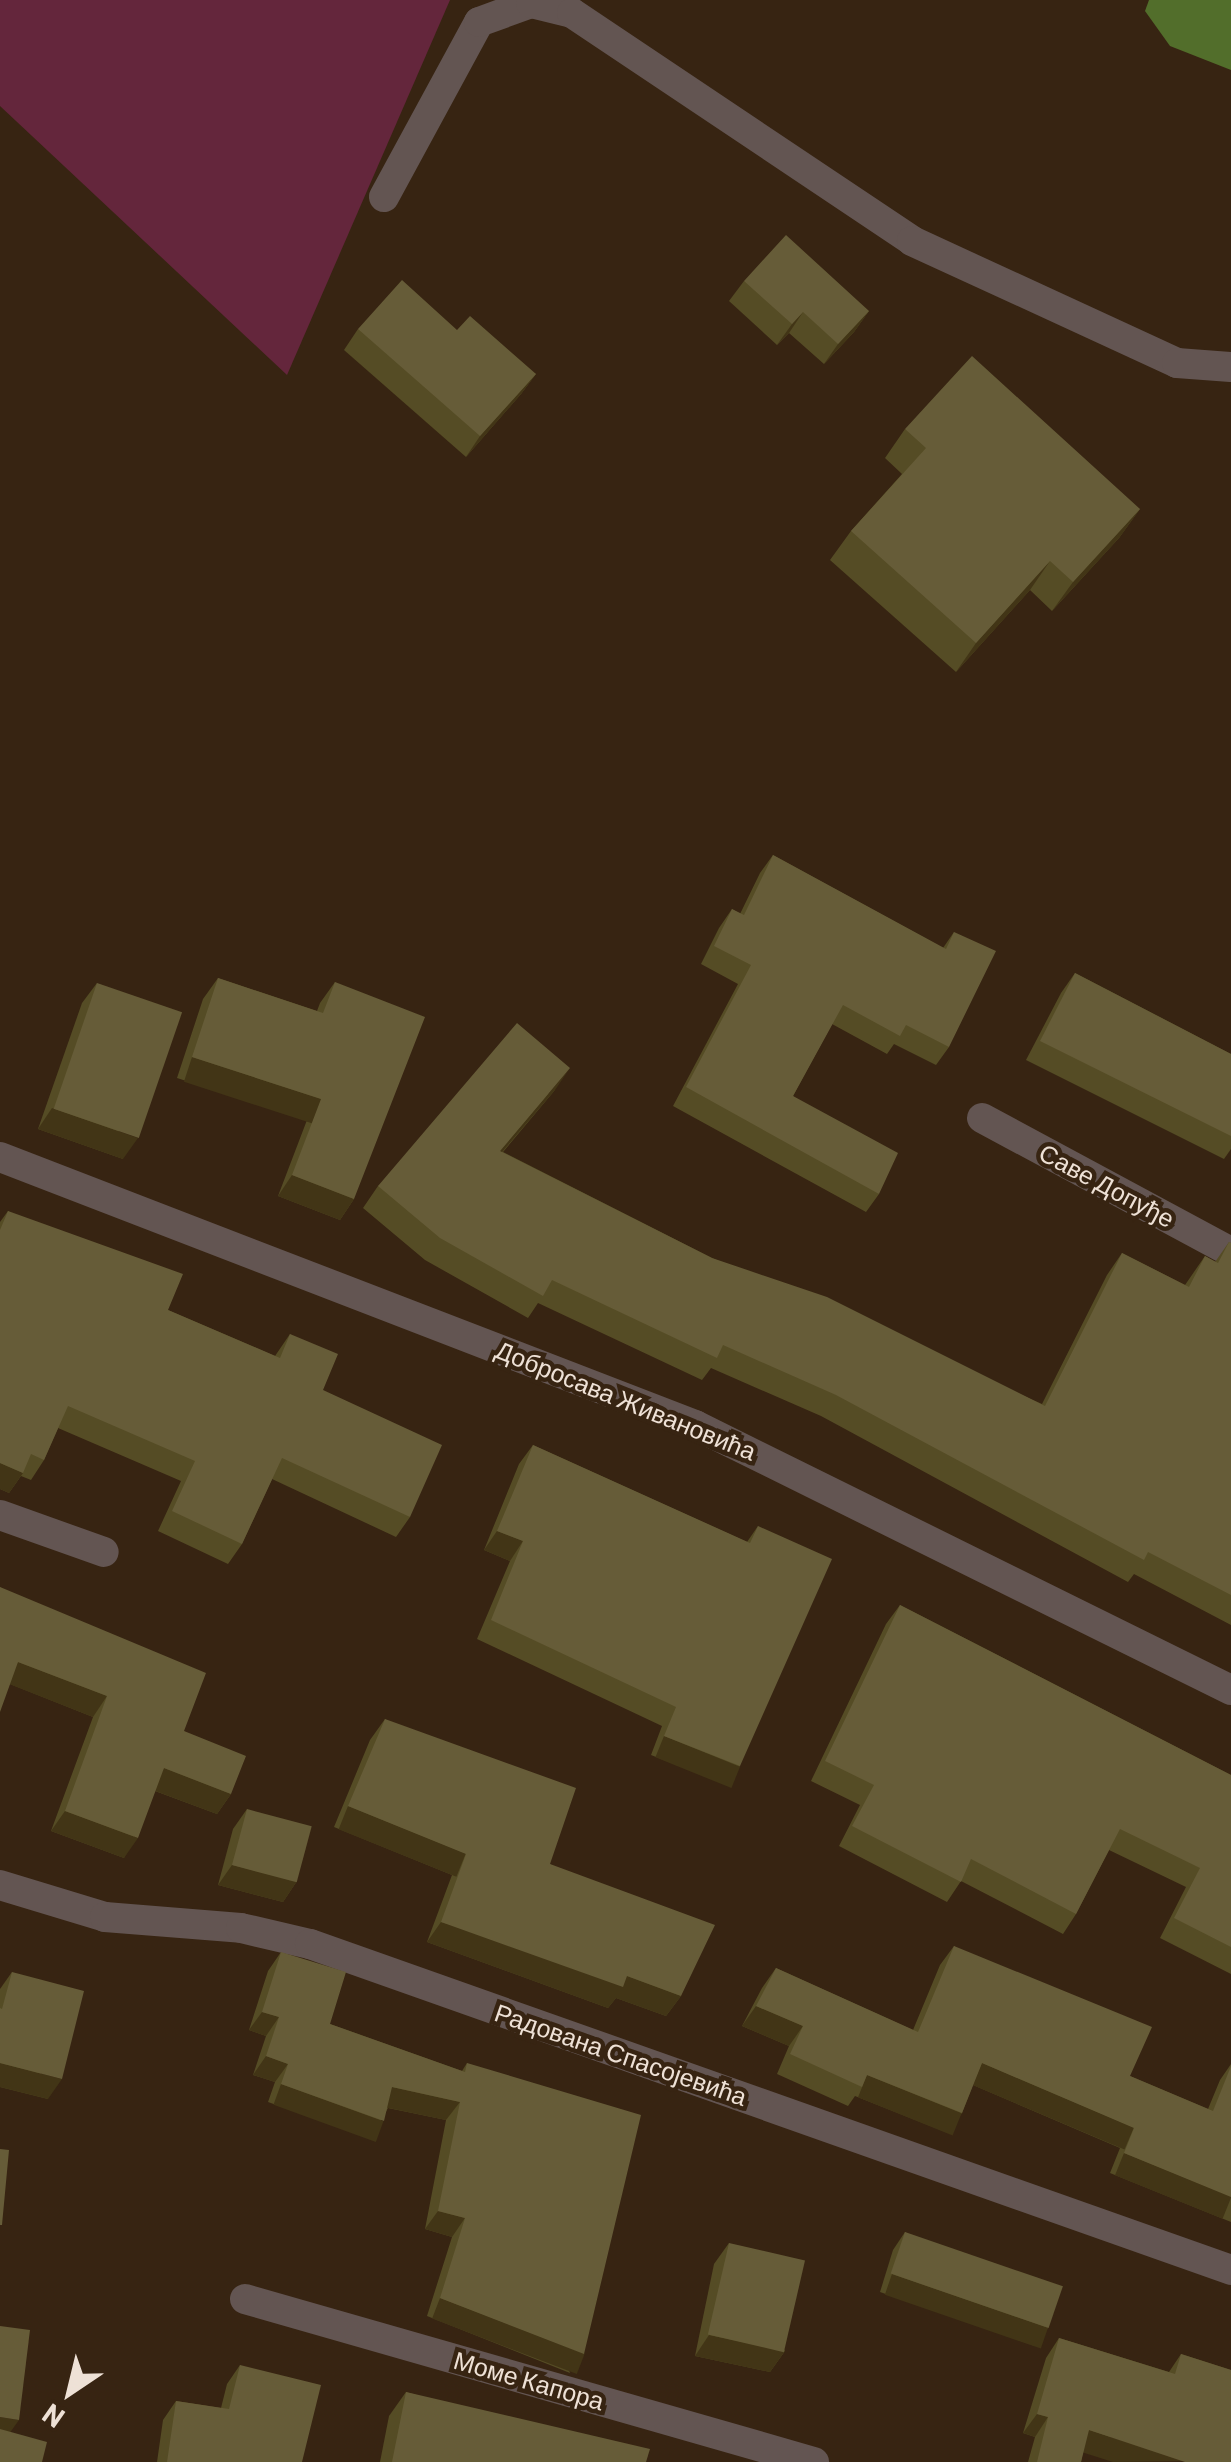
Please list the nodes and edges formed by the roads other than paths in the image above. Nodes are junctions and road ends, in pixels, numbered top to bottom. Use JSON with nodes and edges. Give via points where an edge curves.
{"nodes":[{"id":1,"x":384,"y":197,"type":"dead end"},
{"id":2,"x":1231,"y":367,"type":"edge"},
{"id":3,"x":982,"y":1118,"type":"dead end"},
{"id":4,"x":0,"y":1156,"type":"edge"},
{"id":5,"x":1231,"y":1252,"type":"edge"},
{"id":6,"x":0,"y":1515,"type":"edge"},
{"id":7,"x":104,"y":1552,"type":"dead end"},
{"id":8,"x":1231,"y":1690,"type":"edge"},
{"id":9,"x":0,"y":1885,"type":"edge"},
{"id":10,"x":1231,"y":2270,"type":"edge"},
{"id":11,"x":244,"y":2299,"type":"dead end"},
{"id":12,"x":814,"y":2462,"type":"edge"}],
"edges":[{"from":1,"to":2,"type":"street","via":[[480,22],[531,3],[572,13],[912,241],[1176,362]]},
{"from":3,"to":5,"type":"street","name":"Саве Допуђе"},
{"from":4,"to":8,"type":"street","name":"Добросава Живановића","via":[[695,1425]]},
{"from":6,"to":7,"type":"street"},
{"from":9,"to":10,"type":"street","name":"Радована Спасојевића","via":[[105,1917],[241,1928],[310,1944]]},
{"from":11,"to":12,"type":"street","name":"Моме Капора"}]}
